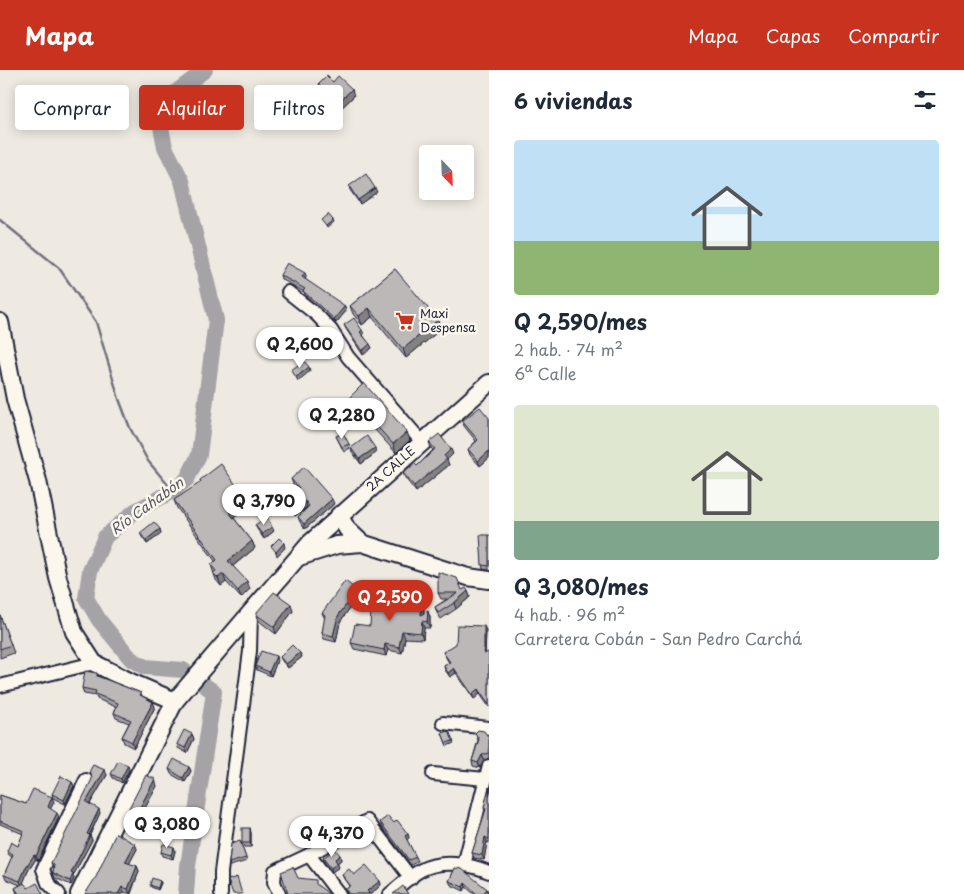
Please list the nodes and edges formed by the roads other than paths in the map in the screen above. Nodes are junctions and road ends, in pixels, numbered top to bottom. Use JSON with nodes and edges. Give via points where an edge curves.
{"nodes":[{"id":1,"x":288,"y":292,"type":"dead end"},
{"id":2,"x":0,"y":322,"type":"edge"},
{"id":3,"x":489,"y":383,"type":"edge"},
{"id":4,"x":481,"y":397,"type":"edge"},
{"id":5,"x":422,"y":442,"type":"junction"},
{"id":6,"x":339,"y":515,"type":"junction"},
{"id":7,"x":362,"y":543,"type":"junction"},
{"id":8,"x":297,"y":558,"type":"junction"},
{"id":9,"x":489,"y":580,"type":"edge"},
{"id":10,"x":251,"y":612,"type":"junction"},
{"id":11,"x":94,"y":663,"type":"junction"},
{"id":12,"x":0,"y":686,"type":"edge"},
{"id":13,"x":179,"y":696,"type":"junction"},
{"id":14,"x":443,"y":723,"type":"dead end"},
{"id":15,"x":489,"y":728,"type":"edge"},
{"id":16,"x":489,"y":766,"type":"edge"},
{"id":17,"x":433,"y":774,"type":"dead end"},
{"id":18,"x":486,"y":779,"type":"junction"},
{"id":19,"x":86,"y":780,"type":"dead end"},
{"id":20,"x":309,"y":855,"type":"junction"},
{"id":21,"x":464,"y":865,"type":"junction"},
{"id":22,"x":489,"y":872,"type":"edge"},
{"id":23,"x":411,"y":878,"type":"junction"},
{"id":24,"x":59,"y":894,"type":"edge"},
{"id":25,"x":79,"y":894,"type":"edge"},
{"id":26,"x":221,"y":894,"type":"edge"},
{"id":27,"x":278,"y":894,"type":"edge"},
{"id":28,"x":339,"y":894,"type":"edge"},
{"id":29,"x":390,"y":894,"type":"edge"}],
"edges":[{"from":1,"to":5,"type":"street","via":[[331,330],[348,357]]},
{"from":2,"to":11,"type":"main road","via":[[58,578],[74,632]]},
{"from":3,"to":4,"type":"main road","name":"2A CALLE"},
{"from":4,"to":5,"type":"main road","name":"2A CALLE"},
{"from":5,"to":6,"type":"main road","name":"2A CALLE"},
{"from":6,"to":7,"type":"main road","via":[[347,529]]},
{"from":6,"to":8,"type":"main road","name":"2A CALLE"},
{"from":7,"to":8,"type":"main road","via":[[337,545]]},
{"from":7,"to":9,"type":"main road","via":[[468,577]]},
{"from":8,"to":10,"type":"main road","name":"2A CALLE"},
{"from":10,"to":13,"type":"main road","name":"2A CALLE"},
{"from":10,"to":26,"type":"street","via":[[250,651],[221,872]]},
{"from":11,"to":12,"type":"street"},
{"from":11,"to":13,"type":"main road","via":[[131,682]]},
{"from":13,"to":25,"type":"main road","name":"2A CALLE"},
{"from":14,"to":15,"type":"street"},
{"from":16,"to":18,"type":"street"},
{"from":17,"to":18,"type":"street"},
{"from":18,"to":21,"type":"street"},
{"from":19,"to":24,"type":"street","via":[[44,869],[48,883]]},
{"from":20,"to":23,"type":"street","via":[[367,821]]},
{"from":20,"to":27,"type":"street","via":[[275,871]]},
{"from":20,"to":28,"type":"street"},
{"from":21,"to":22,"type":"street"},
{"from":21,"to":23,"type":"street","via":[[437,866],[422,870]]},
{"from":23,"to":29,"type":"street"}]}
